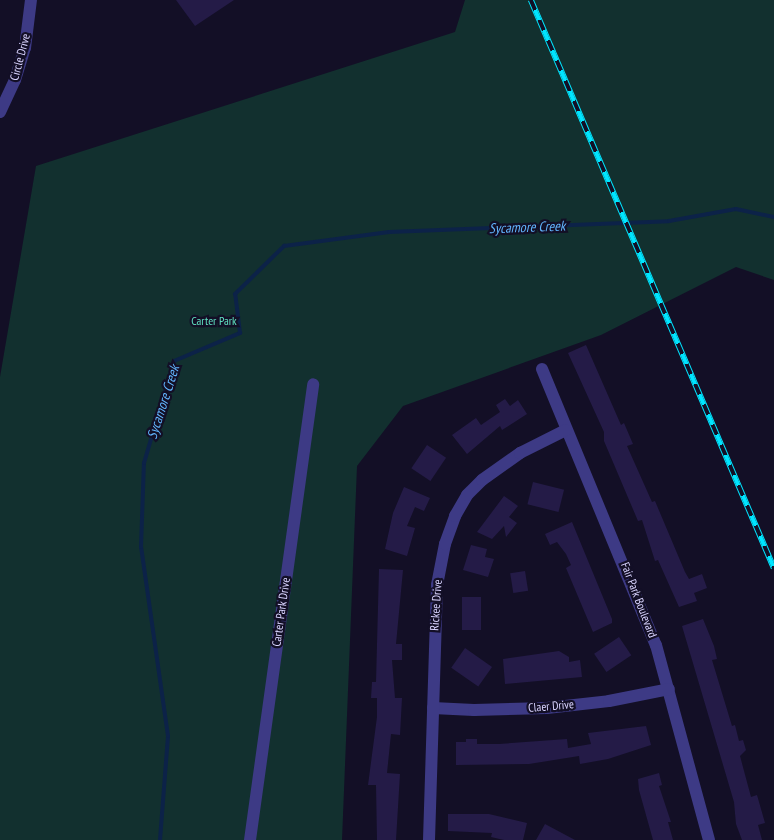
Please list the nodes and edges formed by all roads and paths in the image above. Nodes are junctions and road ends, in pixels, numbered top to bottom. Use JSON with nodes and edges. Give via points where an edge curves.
{"nodes":[{"id":1,"x":31,"y":0,"type":"edge"},
{"id":2,"x":0,"y":112,"type":"edge"},
{"id":3,"x":542,"y":369,"type":"dead end"},
{"id":4,"x":313,"y":384,"type":"dead end"},
{"id":5,"x":566,"y":430,"type":"junction"},
{"id":6,"x":669,"y":689,"type":"junction"},
{"id":7,"x":433,"y":708,"type":"junction"},
{"id":8,"x":250,"y":840,"type":"edge"},
{"id":9,"x":429,"y":840,"type":"edge"},
{"id":10,"x":709,"y":840,"type":"edge"}],
"edges":[{"from":1,"to":2,"type":"street","name":"Circle Drive","via":[[25,48]]},
{"from":3,"to":5,"type":"street","name":"Fair Park Boulevard"},
{"from":4,"to":8,"type":"street","name":"Carter Park Drive"},
{"from":5,"to":6,"type":"street","name":"Fair Park Boulevard","via":[[639,599]]},
{"from":5,"to":7,"type":"street","name":"Rickee Drive","via":[[520,453],[482,480],[455,516],[445,544],[437,585]]},
{"from":6,"to":7,"type":"street","name":"Claer Drive","via":[[547,708]]},
{"from":6,"to":10,"type":"street","name":"Fair Park Boulevard"},
{"from":7,"to":9,"type":"street","name":"Rickee Drive"}]}
